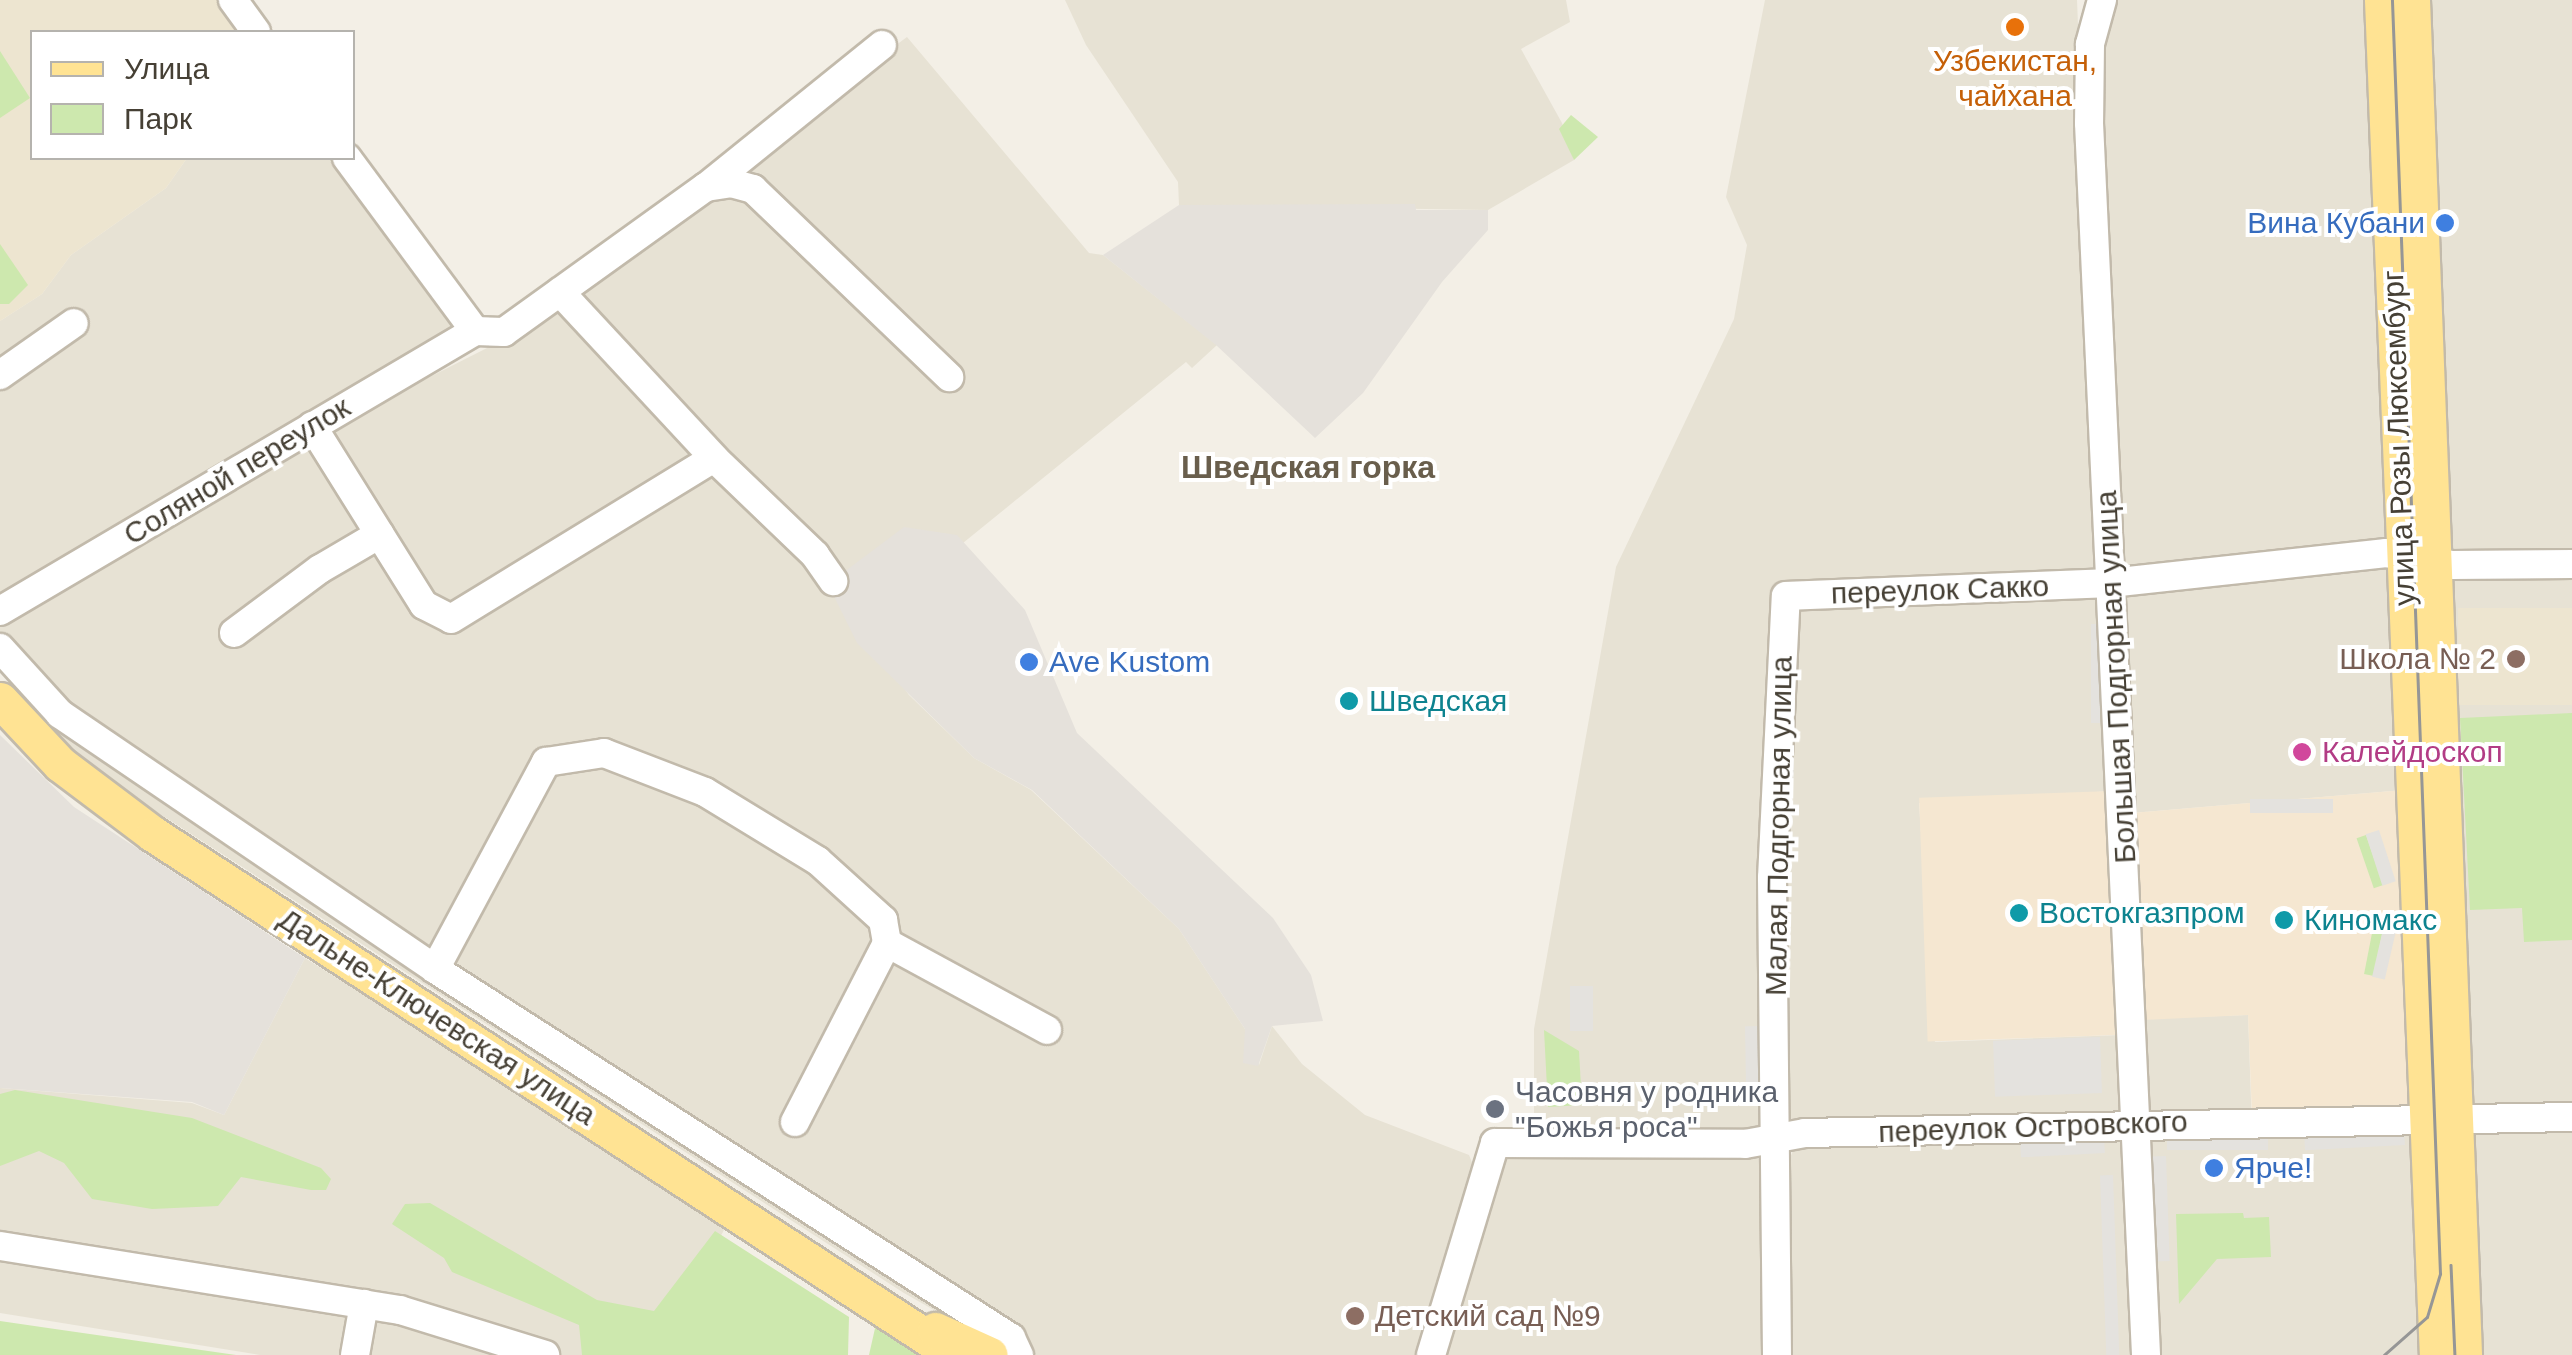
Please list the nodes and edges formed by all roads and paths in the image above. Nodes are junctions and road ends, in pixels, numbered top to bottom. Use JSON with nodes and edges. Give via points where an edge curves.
{"nodes":[{"id":1,"x":233,"y":0,"type":"edge"},
{"id":2,"x":2102,"y":0,"type":"edge"},
{"id":3,"x":2382,"y":0,"type":"edge"},
{"id":4,"x":2412,"y":0,"type":"edge"},
{"id":5,"x":255,"y":30,"type":"edge"},
{"id":6,"x":882,"y":44,"type":"dead end"},
{"id":7,"x":348,"y":160,"type":"edge"},
{"id":8,"x":706,"y":187,"type":"junction"},
{"id":9,"x":560,"y":292,"type":"junction"},
{"id":10,"x":74,"y":323,"type":"dead end"},
{"id":11,"x":475,"y":331,"type":"junction"},
{"id":12,"x":0,"y":375,"type":"edge"},
{"id":13,"x":949,"y":377,"type":"dead end"},
{"id":14,"x":312,"y":426,"type":"junction"},
{"id":15,"x":714,"y":458,"type":"junction"},
{"id":16,"x":380,"y":534,"type":"junction"},
{"id":17,"x":2418,"y":559,"type":"junction"},
{"id":18,"x":2572,"y":564,"type":"edge"},
{"id":19,"x":833,"y":581,"type":"dead end"},
{"id":20,"x":2110,"y":583,"type":"junction"},
{"id":21,"x":1786,"y":596,"type":"joint"},
{"id":22,"x":0,"y":612,"type":"edge"},
{"id":23,"x":234,"y":633,"type":"dead end"},
{"id":24,"x":0,"y":648,"type":"edge"},
{"id":25,"x":0,"y":700,"type":"edge"},
{"id":26,"x":887,"y":943,"type":"junction"},
{"id":27,"x":435,"y":969,"type":"junction"},
{"id":28,"x":1047,"y":1030,"type":"dead end"},
{"id":29,"x":2572,"y":1117,"type":"edge"},
{"id":30,"x":2440,"y":1118,"type":"junction"},
{"id":31,"x":795,"y":1122,"type":"dead end"},
{"id":32,"x":2138,"y":1124,"type":"junction"},
{"id":33,"x":1778,"y":1138,"type":"junction"},
{"id":34,"x":0,"y":1246,"type":"edge"},
{"id":35,"x":364,"y":1304,"type":"junction"},
{"id":36,"x":894,"y":1311,"type":"junction"},
{"id":37,"x":355,"y":1355,"type":"edge"},
{"id":38,"x":545,"y":1355,"type":"edge"},
{"id":39,"x":934,"y":1355,"type":"edge"},
{"id":40,"x":954,"y":1355,"type":"edge"},
{"id":41,"x":990,"y":1355,"type":"edge"},
{"id":42,"x":1019,"y":1355,"type":"edge"},
{"id":43,"x":1431,"y":1355,"type":"edge"},
{"id":44,"x":1776,"y":1355,"type":"edge"},
{"id":45,"x":2146,"y":1355,"type":"edge"},
{"id":46,"x":2437,"y":1355,"type":"edge"},
{"id":47,"x":2464,"y":1355,"type":"edge"}],
"edges":[{"from":1,"to":5,"type":"street"},
{"from":2,"to":20,"type":"street","name":"Большая Подгорная улица","via":[[2090,44],[2089,123]]},
{"from":3,"to":17,"type":"main road","name":"улица Розы Люксембург"},
{"from":4,"to":17,"type":"main road","name":"улица Розы Люксембург"},
{"from":6,"to":8,"type":"street","name":"Соляной переулок"},
{"from":7,"to":11,"type":"street"},
{"from":8,"to":9,"type":"street","name":"Соляной переулок"},
{"from":8,"to":13,"type":"street","via":[[732,183],[753,190]]},
{"from":9,"to":11,"type":"street","name":"Соляной переулок","via":[[504,332]]},
{"from":9,"to":15,"type":"street"},
{"from":10,"to":12,"type":"street"},
{"from":11,"to":14,"type":"street","name":"Соляной переулок"},
{"from":14,"to":16,"type":"street"},
{"from":14,"to":22,"type":"street","name":"Соляной переулок"},
{"from":15,"to":16,"type":"street","via":[[452,619],[424,605]]},
{"from":15,"to":19,"type":"street","via":[[815,555]]},
{"from":16,"to":23,"type":"street"},
{"from":17,"to":18,"type":"street","name":"переулок Сакко"},
{"from":17,"to":20,"type":"street","name":"переулок Сакко"},
{"from":17,"to":30,"type":"main road","name":"улица Розы Люксембург"},
{"from":20,"to":21,"type":"street","name":"переулок Сакко"},
{"from":20,"to":32,"type":"street","name":"Большая Подгорная улица"},
{"from":21,"to":33,"type":"street","name":"Малая Подгорная улица","via":[[1772,878]]},
{"from":24,"to":27,"type":"street","via":[[60,714]]},
{"from":25,"to":36,"type":"main road","name":"Дальне-Ключевская улица","via":[[60,764],[153,834]]},
{"from":26,"to":27,"type":"street","via":[[883,920],[818,861],[705,792],[589,753],[546,762]]},
{"from":26,"to":28,"type":"street"},
{"from":26,"to":31,"type":"street"},
{"from":27,"to":42,"type":"street","via":[[1012,1338]]},
{"from":29,"to":30,"type":"street","name":"переулок Островского"},
{"from":30,"to":32,"type":"street","name":"переулок Островского"},
{"from":30,"to":46,"type":"main road","name":"улица Розы Люксембург"},
{"from":30,"to":47,"type":"main road","name":"улица Розы Люксембург"},
{"from":32,"to":33,"type":"street","name":"переулок Островского"},
{"from":32,"to":45,"type":"street","name":"Большая Подгорная улица"},
{"from":33,"to":43,"type":"street","name":"переулок Островского","via":[[1744,1144],[1495,1143]]},
{"from":33,"to":44,"type":"street","name":"Малая Подгорная улица"},
{"from":34,"to":35,"type":"street"},
{"from":35,"to":37,"type":"street"},
{"from":35,"to":38,"type":"street"},
{"from":36,"to":39,"type":"main road"},
{"from":36,"to":40,"type":"main road","name":"Дальне-Ключевская улица"},
{"from":36,"to":41,"type":"main road","name":"Дальне-Ключевская улица"}]}
